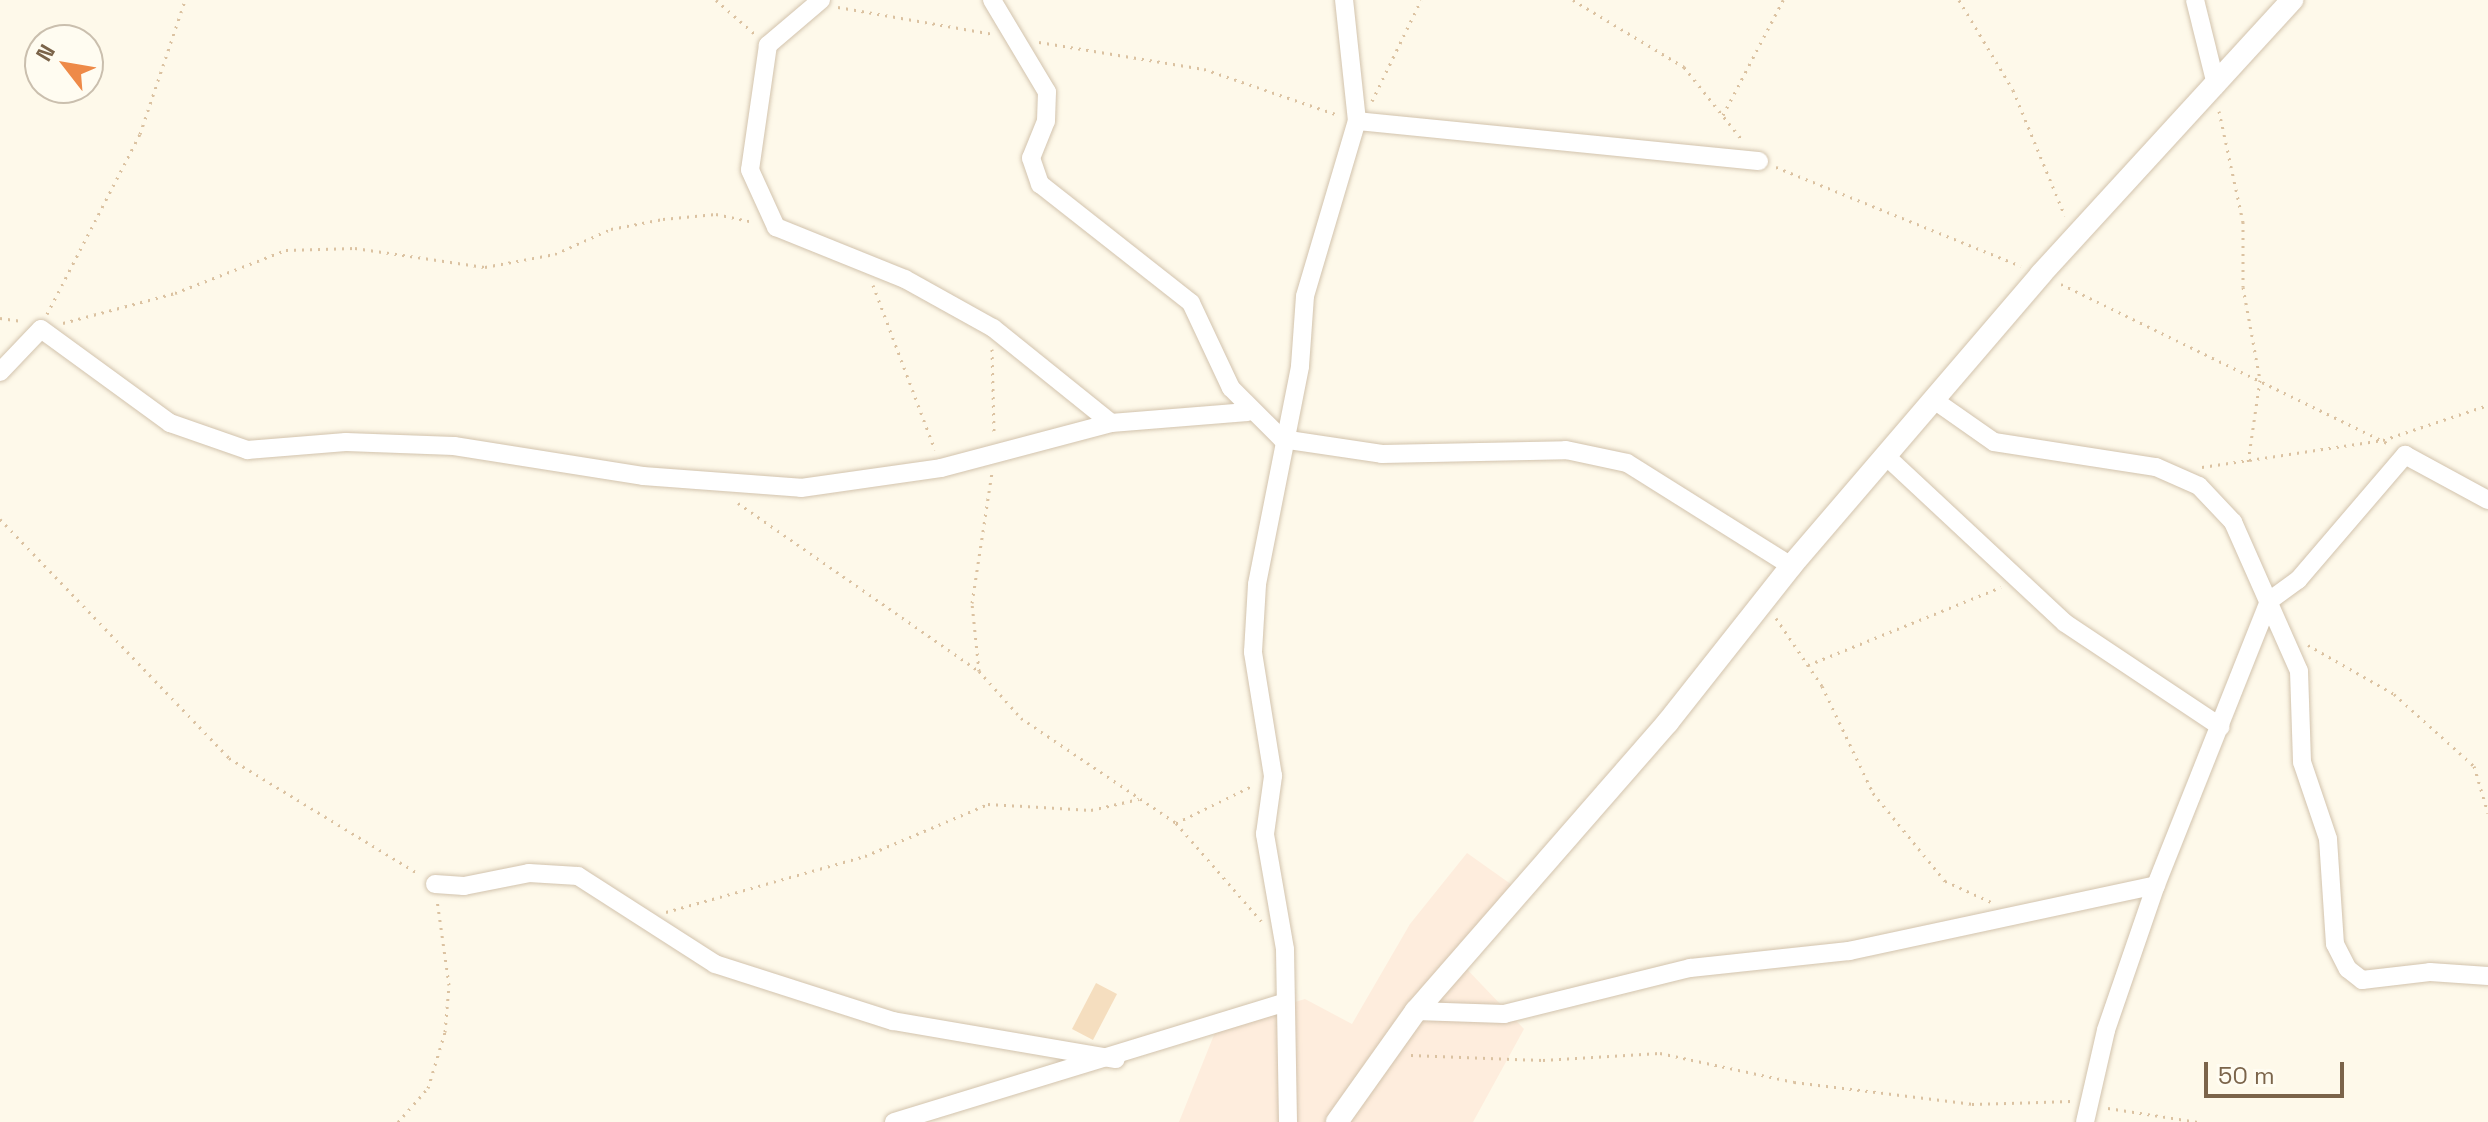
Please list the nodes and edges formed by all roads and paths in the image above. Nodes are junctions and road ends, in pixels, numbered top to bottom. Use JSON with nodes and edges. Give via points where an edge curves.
{"nodes":[{"id":1,"x":185,"y":0,"type":"edge"},
{"id":2,"x":716,"y":0,"type":"edge"},
{"id":3,"x":992,"y":0,"type":"edge"},
{"id":4,"x":1344,"y":0,"type":"edge"},
{"id":5,"x":1421,"y":0,"type":"edge"},
{"id":6,"x":1573,"y":0,"type":"edge"},
{"id":7,"x":1783,"y":0,"type":"edge"},
{"id":8,"x":1959,"y":0,"type":"edge"},
{"id":9,"x":2195,"y":0,"type":"edge"},
{"id":10,"x":2292,"y":0,"type":"edge"},
{"id":11,"x":819,"y":2,"type":"edge"},
{"id":12,"x":1019,"y":38,"type":"junction"},
{"id":13,"x":768,"y":45,"type":"junction"},
{"id":14,"x":2216,"y":85,"type":"junction"},
{"id":15,"x":1723,"y":115,"type":"junction"},
{"id":16,"x":1357,"y":117,"type":"junction"},
{"id":17,"x":1759,"y":161,"type":"junction"},
{"id":18,"x":776,"y":227,"type":"junction"},
{"id":19,"x":2076,"y":241,"type":"junction"},
{"id":20,"x":862,"y":262,"type":"junction"},
{"id":21,"x":2041,"y":274,"type":"junction"},
{"id":22,"x":993,"y":328,"type":"junction"},
{"id":23,"x":41,"y":329,"type":"junction"},
{"id":24,"x":0,"y":372,"type":"edge"},
{"id":25,"x":2260,"y":380,"type":"junction"},
{"id":26,"x":1934,"y":400,"type":"junction"},
{"id":27,"x":2488,"y":405,"type":"edge"},
{"id":28,"x":1248,"y":412,"type":"junction"},
{"id":29,"x":1111,"y":423,"type":"junction"},
{"id":30,"x":1282,"y":439,"type":"junction"},
{"id":31,"x":2383,"y":440,"type":"junction"},
{"id":32,"x":994,"y":451,"type":"junction"},
{"id":33,"x":2405,"y":455,"type":"junction"},
{"id":34,"x":1887,"y":457,"type":"junction"},
{"id":35,"x":2248,"y":462,"type":"junction"},
{"id":36,"x":941,"y":468,"type":"junction"},
{"id":37,"x":2171,"y":474,"type":"junction"},
{"id":38,"x":701,"y":478,"type":"junction"},
{"id":39,"x":2488,"y":500,"type":"edge"},
{"id":40,"x":0,"y":519,"type":"edge"},
{"id":41,"x":1791,"y":566,"type":"junction"},
{"id":42,"x":2018,"y":578,"type":"junction"},
{"id":43,"x":2269,"y":601,"type":"junction"},
{"id":44,"x":1765,"y":602,"type":"junction"},
{"id":45,"x":2286,"y":633,"type":"junction"},
{"id":46,"x":1808,"y":665,"type":"junction"},
{"id":47,"x":979,"y":671,"type":"junction"},
{"id":48,"x":2221,"y":727,"type":"junction"},
{"id":49,"x":1273,"y":776,"type":"junction"},
{"id":50,"x":1139,"y":798,"type":"junction"},
{"id":51,"x":2488,"y":813,"type":"edge"},
{"id":52,"x":1176,"y":823,"type":"junction"},
{"id":53,"x":435,"y":884,"type":"junction"},
{"id":54,"x":2156,"y":885,"type":"junction"},
{"id":55,"x":647,"y":918,"type":"junction"},
{"id":56,"x":2028,"y":918,"type":"junction"},
{"id":57,"x":1285,"y":949,"type":"junction"},
{"id":58,"x":2488,"y":976,"type":"edge"},
{"id":59,"x":1284,"y":1003,"type":"junction"},
{"id":60,"x":1416,"y":1011,"type":"junction"},
{"id":61,"x":1382,"y":1054,"type":"junction"},
{"id":62,"x":1116,"y":1059,"type":"junction"},
{"id":63,"x":2091,"y":1099,"type":"junction"},
{"id":64,"x":398,"y":1122,"type":"edge"},
{"id":65,"x":894,"y":1122,"type":"edge"},
{"id":66,"x":1288,"y":1122,"type":"edge"},
{"id":67,"x":1337,"y":1122,"type":"edge"},
{"id":68,"x":2085,"y":1122,"type":"edge"},
{"id":69,"x":2198,"y":1122,"type":"edge"}],
"edges":[{"from":1,"to":23,"type":"path","via":[[140,134]]},
{"from":2,"to":13,"type":"path"},
{"from":3,"to":12,"type":"street"},
{"from":4,"to":16,"type":"street"},
{"from":5,"to":16,"type":"path","via":[[1375,98]]},
{"from":6,"to":15,"type":"path","via":[[1684,67]]},
{"from":7,"to":15,"type":"path"},
{"from":8,"to":19,"type":"path","via":[[2013,90]]},
{"from":9,"to":14,"type":"street"},
{"from":10,"to":14,"type":"street"},
{"from":11,"to":12,"type":"path"},
{"from":11,"to":13,"type":"street"},
{"from":12,"to":16,"type":"path","via":[[1204,69]]},
{"from":12,"to":28,"type":"street","via":[[1047,92],[1046,121],[1031,158],[1040,184],[1191,303]]},
{"from":13,"to":18,"type":"street","via":[[750,170]]},
{"from":14,"to":19,"type":"street"},
{"from":14,"to":25,"type":"path","via":[[2243,222],[2243,287]]},
{"from":15,"to":17,"type":"path"},
{"from":16,"to":17,"type":"street"},
{"from":16,"to":30,"type":"street","via":[[1305,296]]},
{"from":17,"to":21,"type":"path"},
{"from":18,"to":20,"type":"street"},
{"from":18,"to":23,"type":"path","via":[[716,214],[663,219],[611,229],[555,254],[485,267],[355,248],[286,250],[175,293]]},
{"from":19,"to":21,"type":"street"},
{"from":20,"to":22,"type":"street"},
{"from":20,"to":36,"type":"path"},
{"from":21,"to":25,"type":"path"},
{"from":21,"to":26,"type":"street"},
{"from":22,"to":29,"type":"street"},
{"from":22,"to":32,"type":"path"},
{"from":23,"to":24,"type":"street"},
{"from":23,"to":38,"type":"street","via":[[170,423],[247,450],[346,442],[454,446],[643,476]]},
{"from":25,"to":31,"type":"path"},
{"from":25,"to":35,"type":"path"},
{"from":26,"to":34,"type":"street"},
{"from":26,"to":37,"type":"street","via":[[2007,446]]},
{"from":27,"to":31,"type":"path"},
{"from":28,"to":29,"type":"street"},
{"from":28,"to":30,"type":"street"},
{"from":29,"to":32,"type":"street"},
{"from":30,"to":41,"type":"street","via":[[1382,454],[1566,450],[1627,463]]},
{"from":30,"to":49,"type":"street","via":[[1257,584],[1253,652]]},
{"from":31,"to":33,"type":"path"},
{"from":31,"to":35,"type":"path"},
{"from":32,"to":36,"type":"street"},
{"from":32,"to":47,"type":"path","via":[[972,603]]},
{"from":33,"to":39,"type":"street"},
{"from":33,"to":43,"type":"street","via":[[2298,580]]},
{"from":34,"to":41,"type":"street"},
{"from":34,"to":42,"type":"street"},
{"from":35,"to":37,"type":"path"},
{"from":36,"to":38,"type":"street","via":[[801,488]]},
{"from":37,"to":43,"type":"street","via":[[2199,486],[2233,522]]},
{"from":38,"to":47,"type":"path"},
{"from":40,"to":53,"type":"path","via":[[229,758]]},
{"from":41,"to":44,"type":"street"},
{"from":42,"to":46,"type":"path","via":[[1916,627]]},
{"from":42,"to":48,"type":"street","via":[[2138,677]]},
{"from":43,"to":45,"type":"street"},
{"from":43,"to":48,"type":"street"},
{"from":44,"to":46,"type":"path"},
{"from":44,"to":60,"type":"street"},
{"from":45,"to":51,"type":"path","via":[[2417,714],[2474,766]]},
{"from":45,"to":58,"type":"street","via":[[2302,696],[2302,762],[2328,839],[2335,944],[2348,969],[2362,980],[2430,972]]},
{"from":46,"to":56,"type":"path","via":[[1873,793],[1945,881]]},
{"from":47,"to":50,"type":"path","via":[[1021,718]]},
{"from":48,"to":54,"type":"street"},
{"from":49,"to":52,"type":"path"},
{"from":49,"to":57,"type":"street","via":[[1265,834]]},
{"from":50,"to":52,"type":"path"},
{"from":50,"to":55,"type":"path","via":[[1091,810],[988,804],[865,856]]},
{"from":52,"to":57,"type":"path"},
{"from":53,"to":55,"type":"street","via":[[452,888],[559,871]]},
{"from":53,"to":64,"type":"path","via":[[449,985],[445,1032],[428,1088]]},
{"from":54,"to":56,"type":"street"},
{"from":54,"to":63,"type":"street"},
{"from":55,"to":62,"type":"street","via":[[715,964],[893,1021]]},
{"from":56,"to":60,"type":"street","via":[[1849,951],[1690,968],[1504,1014]]},
{"from":57,"to":59,"type":"street"},
{"from":59,"to":62,"type":"street"},
{"from":59,"to":66,"type":"street"},
{"from":60,"to":61,"type":"street"},
{"from":61,"to":63,"type":"path","via":[[1543,1060],[1660,1053],[1794,1082],[1972,1104]]},
{"from":61,"to":67,"type":"street"},
{"from":62,"to":65,"type":"street"},
{"from":63,"to":68,"type":"street"},
{"from":63,"to":69,"type":"path","via":[[2116,1113]]}]}
